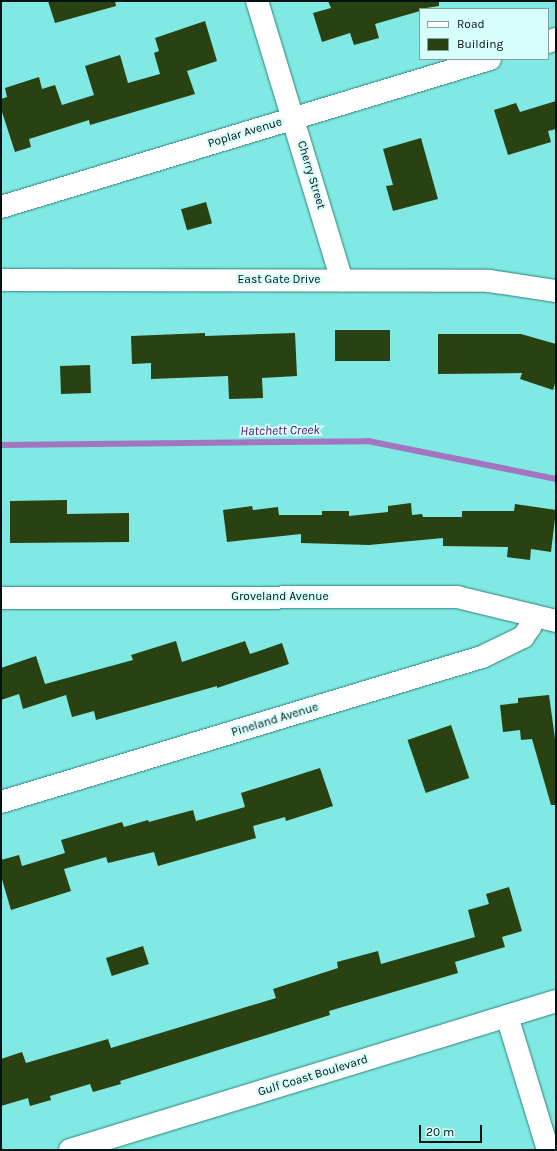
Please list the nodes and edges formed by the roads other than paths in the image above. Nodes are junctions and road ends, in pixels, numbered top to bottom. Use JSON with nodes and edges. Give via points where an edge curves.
{"nodes":[{"id":1,"x":257,"y":1,"type":"edge"},
{"id":2,"x":487,"y":60,"type":"edge"},
{"id":3,"x":293,"y":118,"type":"junction"},
{"id":4,"x":1,"y":207,"type":"edge"},
{"id":5,"x":1,"y":280,"type":"edge"},
{"id":6,"x":342,"y":280,"type":"junction"},
{"id":7,"x":556,"y":291,"type":"edge"},
{"id":8,"x":1,"y":598,"type":"edge"},
{"id":9,"x":533,"y":615,"type":"junction"},
{"id":10,"x":556,"y":621,"type":"edge"},
{"id":11,"x":1,"y":802,"type":"edge"},
{"id":12,"x":556,"y":1002,"type":"edge"},
{"id":13,"x":507,"y":1016,"type":"junction"},
{"id":14,"x":70,"y":1150,"type":"edge"},
{"id":15,"x":548,"y":1150,"type":"edge"}],
"edges":[{"from":1,"to":3,"type":"street","name":"Cherry Street"},
{"from":2,"to":3,"type":"street","name":"Poplar Avenue"},
{"from":3,"to":4,"type":"street","name":"Poplar Avenue"},
{"from":3,"to":6,"type":"street","name":"Cherry Street"},
{"from":5,"to":6,"type":"street","name":"East Gate Drive"},
{"from":6,"to":7,"type":"street","name":"East Gate Drive","via":[[489,281]]},
{"from":8,"to":9,"type":"street","name":"Groveland Avenue","via":[[457,597]]},
{"from":9,"to":10,"type":"street","name":"Groveland Avenue"},
{"from":9,"to":11,"type":"street","name":"Pineland Avenue","via":[[530,627],[522,637],[482,657]]},
{"from":12,"to":13,"type":"street","name":"Gulf Coast Boulevard"},
{"from":13,"to":14,"type":"street","name":"Gulf Coast Boulevard"},
{"from":13,"to":15,"type":"street"}]}
